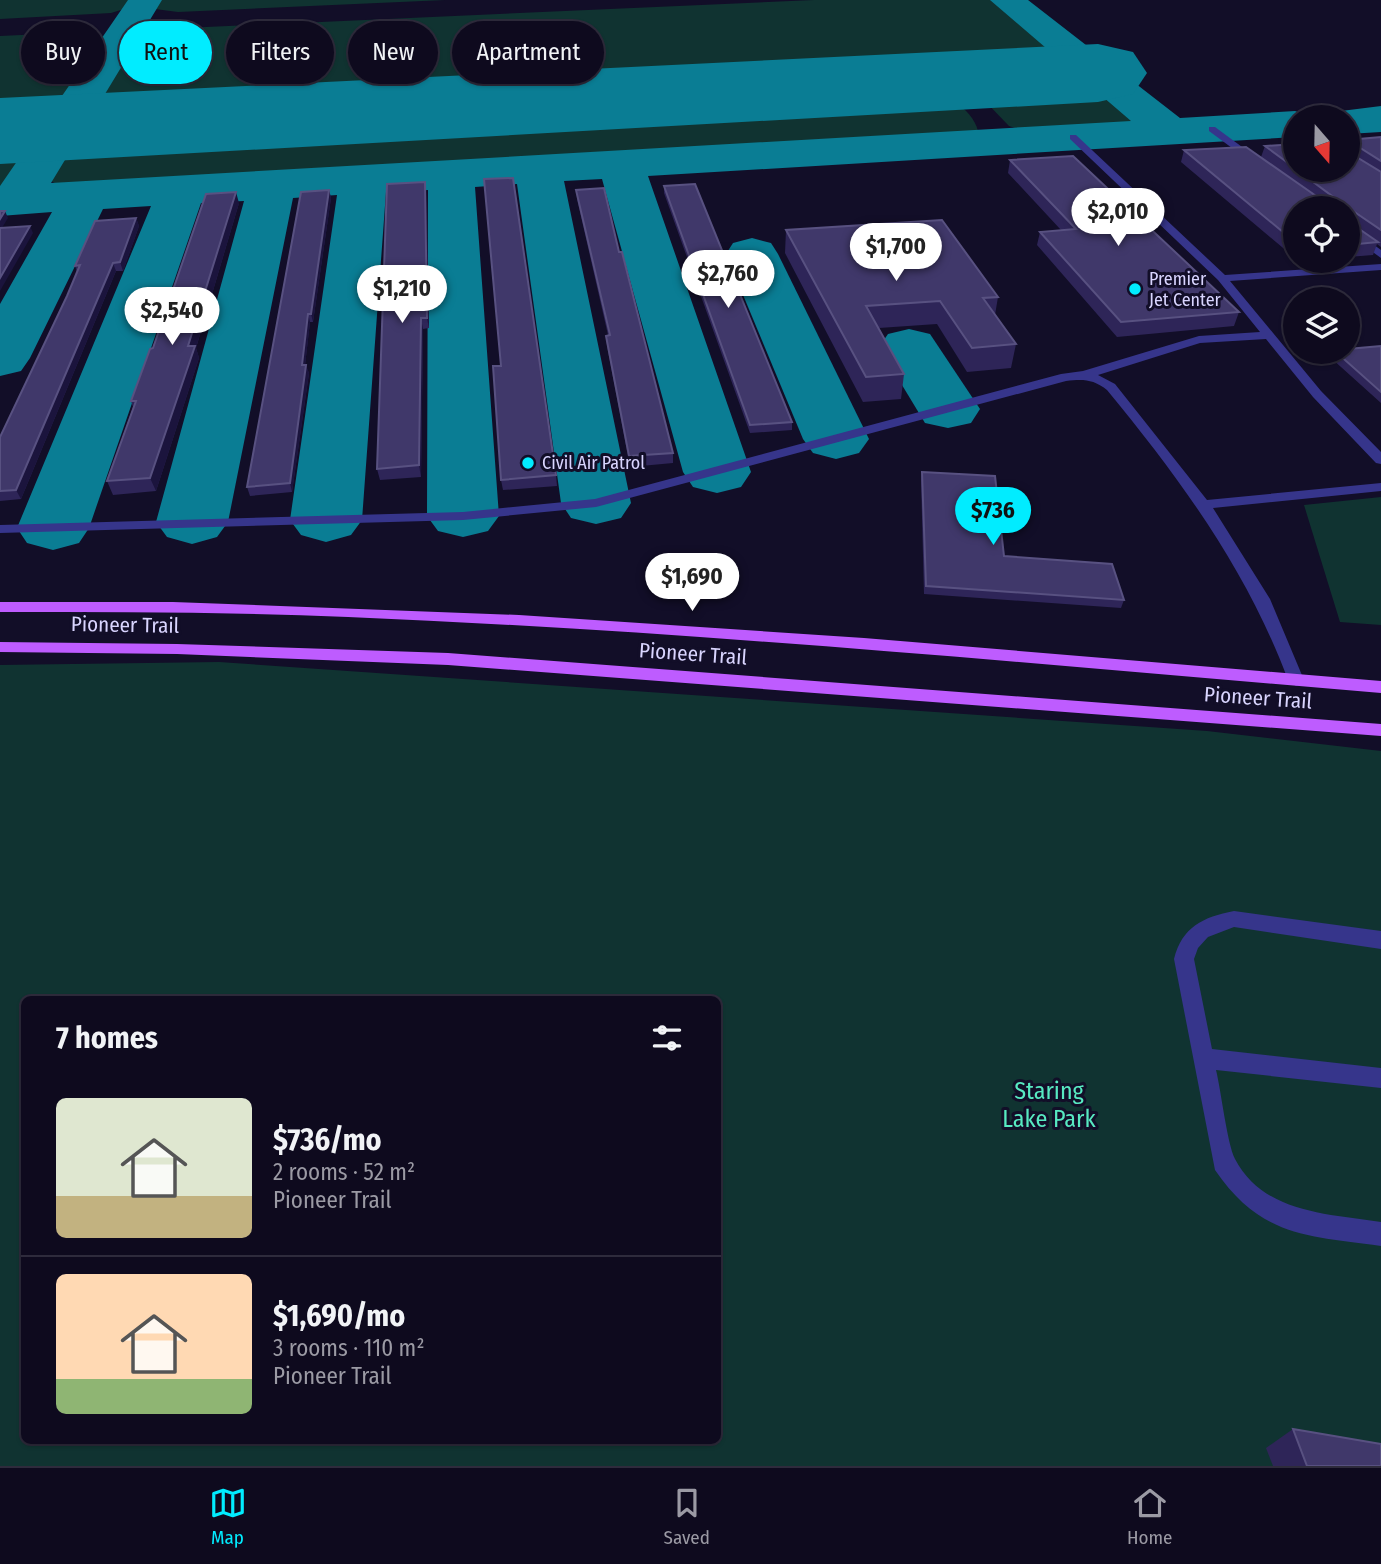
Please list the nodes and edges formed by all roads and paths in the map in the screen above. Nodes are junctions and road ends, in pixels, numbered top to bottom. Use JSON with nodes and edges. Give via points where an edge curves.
{"nodes":[{"id":1,"x":1212,"y":129,"type":"dead end"},
{"id":2,"x":1073,"y":137,"type":"dead end"},
{"id":3,"x":1265,"y":167,"type":"edge"},
{"id":4,"x":1360,"y":238,"type":"edge"},
{"id":5,"x":1381,"y":255,"type":"edge"},
{"id":6,"x":1381,"y":267,"type":"edge"},
{"id":7,"x":1222,"y":278,"type":"junction"},
{"id":8,"x":1268,"y":335,"type":"junction"},
{"id":9,"x":1084,"y":375,"type":"junction"},
{"id":10,"x":1381,"y":460,"type":"edge"},
{"id":11,"x":1381,"y":487,"type":"edge"},
{"id":12,"x":1203,"y":505,"type":"junction"},
{"id":13,"x":0,"y":529,"type":"edge"},
{"id":14,"x":0,"y":607,"type":"edge"},
{"id":15,"x":0,"y":647,"type":"edge"},
{"id":16,"x":1296,"y":680,"type":"junction"},
{"id":17,"x":1381,"y":687,"type":"edge"},
{"id":18,"x":1381,"y":730,"type":"edge"},
{"id":19,"x":1381,"y":940,"type":"edge"},
{"id":20,"x":1204,"y":1058,"type":"junction"},
{"id":21,"x":1381,"y":1078,"type":"edge"},
{"id":22,"x":1381,"y":1234,"type":"edge"}],
"edges":[{"from":1,"to":3,"type":"lane"},
{"from":2,"to":7,"type":"lane"},
{"from":4,"to":5,"type":"lane"},
{"from":6,"to":7,"type":"lane"},
{"from":7,"to":8,"type":"lane"},
{"from":8,"to":9,"type":"lane","via":[[1199,340]]},
{"from":8,"to":10,"type":"lane"},
{"from":9,"to":12,"type":"lane","via":[[1111,387]]},
{"from":9,"to":13,"type":"lane","via":[[596,503],[463,516]]},
{"from":11,"to":12,"type":"lane"},
{"from":12,"to":16,"type":"lane","via":[[1252,577]]},
{"from":14,"to":16,"type":"main road","name":"Pioneer Trail","via":[[198,607],[462,616]]},
{"from":15,"to":18,"type":"main road","name":"Pioneer Trail","via":[[449,659]]},
{"from":16,"to":17,"type":"main road","name":"Pioneer Trail"},
{"from":19,"to":20,"type":"lane","via":[[1234,919],[1198,931],[1187,944],[1184,959]]},
{"from":20,"to":21,"type":"lane"},
{"from":20,"to":22,"type":"lane","via":[[1223,1162],[1236,1183],[1272,1214]]}]}
